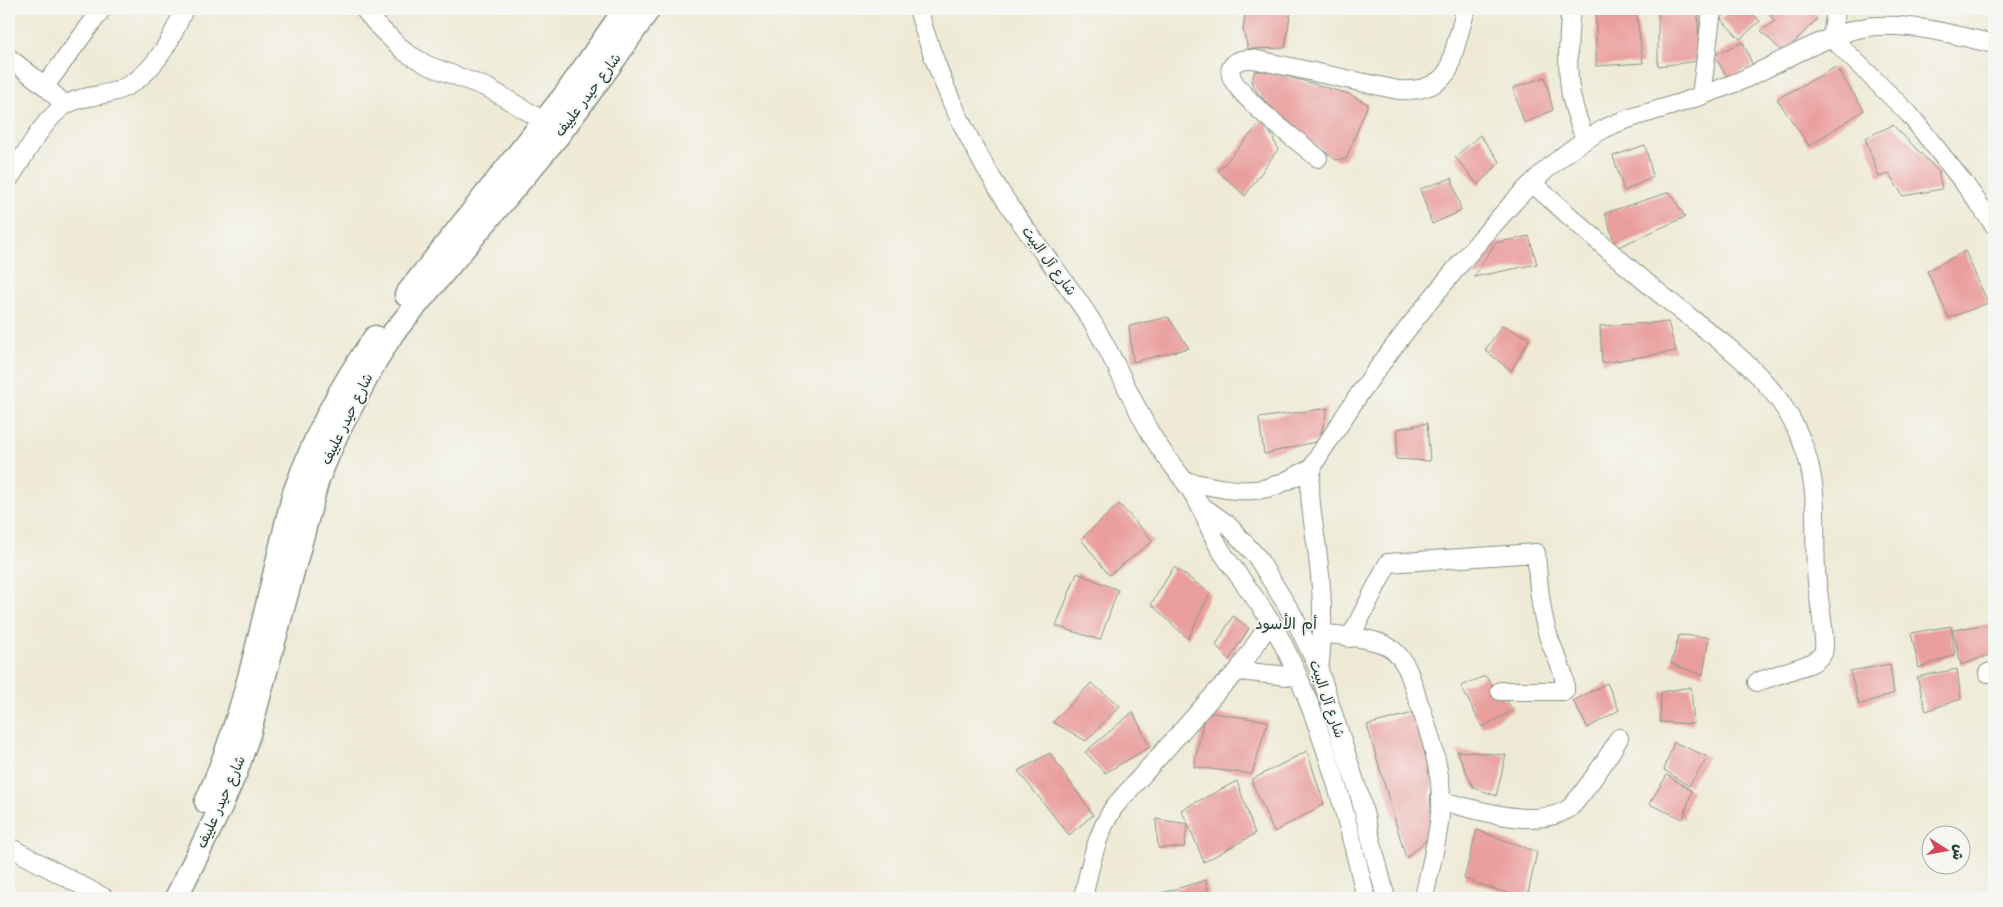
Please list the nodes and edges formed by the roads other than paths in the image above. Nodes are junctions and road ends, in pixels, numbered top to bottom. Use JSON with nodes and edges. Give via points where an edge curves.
{"nodes":[{"id":1,"x":102,"y":9,"type":"edge"},
{"id":2,"x":184,"y":9,"type":"edge"},
{"id":3,"x":364,"y":9,"type":"edge"},
{"id":4,"x":625,"y":9,"type":"edge"},
{"id":5,"x":649,"y":9,"type":"edge"},
{"id":6,"x":918,"y":9,"type":"edge"},
{"id":7,"x":1466,"y":9,"type":"edge"},
{"id":8,"x":1571,"y":9,"type":"edge"},
{"id":9,"x":1712,"y":9,"type":"edge"},
{"id":10,"x":1836,"y":9,"type":"edge"},
{"id":11,"x":1832,"y":38,"type":"junction"},
{"id":12,"x":1994,"y":44,"type":"edge"},
{"id":13,"x":9,"y":58,"type":"edge"},
{"id":14,"x":45,"y":86,"type":"junction"},
{"id":15,"x":1701,"y":96,"type":"junction"},
{"id":16,"x":65,"y":105,"type":"junction"},
{"id":17,"x":544,"y":121,"type":"junction"},
{"id":18,"x":1585,"y":140,"type":"junction"},
{"id":19,"x":1318,"y":158,"type":"dead end"},
{"id":20,"x":9,"y":179,"type":"edge"},
{"id":21,"x":1532,"y":183,"type":"junction"},
{"id":22,"x":1994,"y":225,"type":"edge"},
{"id":23,"x":1312,"y":468,"type":"junction"},
{"id":24,"x":1184,"y":481,"type":"junction"},
{"id":25,"x":1199,"y":504,"type":"junction"},
{"id":26,"x":1271,"y":621,"type":"junction"},
{"id":27,"x":1323,"y":633,"type":"junction"},
{"id":28,"x":1350,"y":638,"type":"junction"},
{"id":29,"x":1319,"y":670,"type":"junction"},
{"id":30,"x":1238,"y":672,"type":"junction"},
{"id":31,"x":1298,"y":677,"type":"junction"},
{"id":32,"x":1757,"y":682,"type":"dead end"},
{"id":33,"x":1500,"y":691,"type":"dead end"},
{"id":34,"x":1335,"y":719,"type":"junction"},
{"id":35,"x":1318,"y":728,"type":"junction"},
{"id":36,"x":1619,"y":738,"type":"dead end"},
{"id":37,"x":1441,"y":801,"type":"junction"},
{"id":38,"x":9,"y":847,"type":"edge"},
{"id":39,"x":105,"y":898,"type":"edge"},
{"id":40,"x":162,"y":898,"type":"edge"},
{"id":41,"x":176,"y":898,"type":"edge"},
{"id":42,"x":1083,"y":898,"type":"edge"},
{"id":43,"x":1366,"y":898,"type":"edge"},
{"id":44,"x":1386,"y":898,"type":"edge"},
{"id":45,"x":1424,"y":898,"type":"edge"}],
"edges":[{"from":1,"to":14,"type":"street"},
{"from":2,"to":16,"type":"street","via":[[168,42],[151,67],[136,81],[118,90]]},
{"from":3,"to":17,"type":"street","via":[[404,52],[426,65],[488,88]]},
{"from":4,"to":17,"type":"main road","name":"شارع حيدر علييف"},
{"from":5,"to":41,"type":"main road","name":"شارع حيدر علييف","via":[[558,136],[394,333],[375,362],[341,426],[318,479],[262,689],[236,772]]},
{"from":6,"to":24,"type":"street","name":"شارع آل البيت","via":[[936,64],[978,154],[1025,229],[1092,322],[1152,436]]},
{"from":7,"to":19,"type":"street","via":[[1449,69],[1437,83],[1424,88],[1398,90],[1253,59],[1242,58],[1233,64],[1230,70],[1236,86]]},
{"from":8,"to":18,"type":"street","via":[[1569,78]]},
{"from":9,"to":15,"type":"street"},
{"from":10,"to":11,"type":"street"},
{"from":11,"to":12,"type":"street","via":[[1860,28],[1878,26],[1938,30]]},
{"from":11,"to":15,"type":"street"},
{"from":11,"to":22,"type":"street","via":[[1909,114]]},
{"from":13,"to":14,"type":"street"},
{"from":14,"to":16,"type":"street"},
{"from":15,"to":18,"type":"street","via":[[1606,127]]},
{"from":16,"to":20,"type":"street","via":[[49,121]]},
{"from":17,"to":40,"type":"main road","name":"شارع حيدر علييف","via":[[394,312],[354,366],[325,416],[294,493],[230,741],[214,786]]},
{"from":18,"to":21,"type":"street","via":[[1561,156]]},
{"from":21,"to":23,"type":"street","via":[[1464,260],[1380,364]]},
{"from":21,"to":32,"type":"street","via":[[1640,277],[1747,363],[1775,393],[1793,421],[1814,484],[1816,578],[1824,647],[1820,658],[1812,663]]},
{"from":23,"to":24,"type":"street","via":[[1281,483],[1254,490],[1233,490]]},
{"from":23,"to":27,"type":"street","via":[[1312,511]]},
{"from":24,"to":25,"type":"street","name":"شارع آل البيت"},
{"from":25,"to":26,"type":"street","name":"شارع آل البيت","via":[[1214,539]]},
{"from":25,"to":29,"type":"street","name":"شارع آل البيت","via":[[1226,524],[1257,558],[1294,617]]},
{"from":26,"to":30,"type":"street"},
{"from":26,"to":31,"type":"street","name":"شارع آل البيت"},
{"from":27,"to":28,"type":"street"},
{"from":27,"to":29,"type":"street"},
{"from":28,"to":33,"type":"street","via":[[1388,563],[1536,553],[1539,591],[1548,634],[1565,678],[1565,691]]},
{"from":28,"to":37,"type":"street","via":[[1383,644],[1402,660],[1430,733]]},
{"from":29,"to":34,"type":"street","name":"شارع آل البيت"},
{"from":30,"to":31,"type":"street"},
{"from":30,"to":42,"type":"street","via":[[1114,807],[1097,840]]},
{"from":31,"to":35,"type":"street","name":"شارع آل البيت"},
{"from":34,"to":35,"type":"street"},
{"from":34,"to":44,"type":"street","name":"شارع آل البيت","via":[[1360,797]]},
{"from":35,"to":43,"type":"street","name":"شارع آل البيت"},
{"from":36,"to":37,"type":"street","via":[[1605,764],[1575,802],[1557,814],[1528,818]]},
{"from":37,"to":45,"type":"street"},
{"from":38,"to":39,"type":"street"}]}
